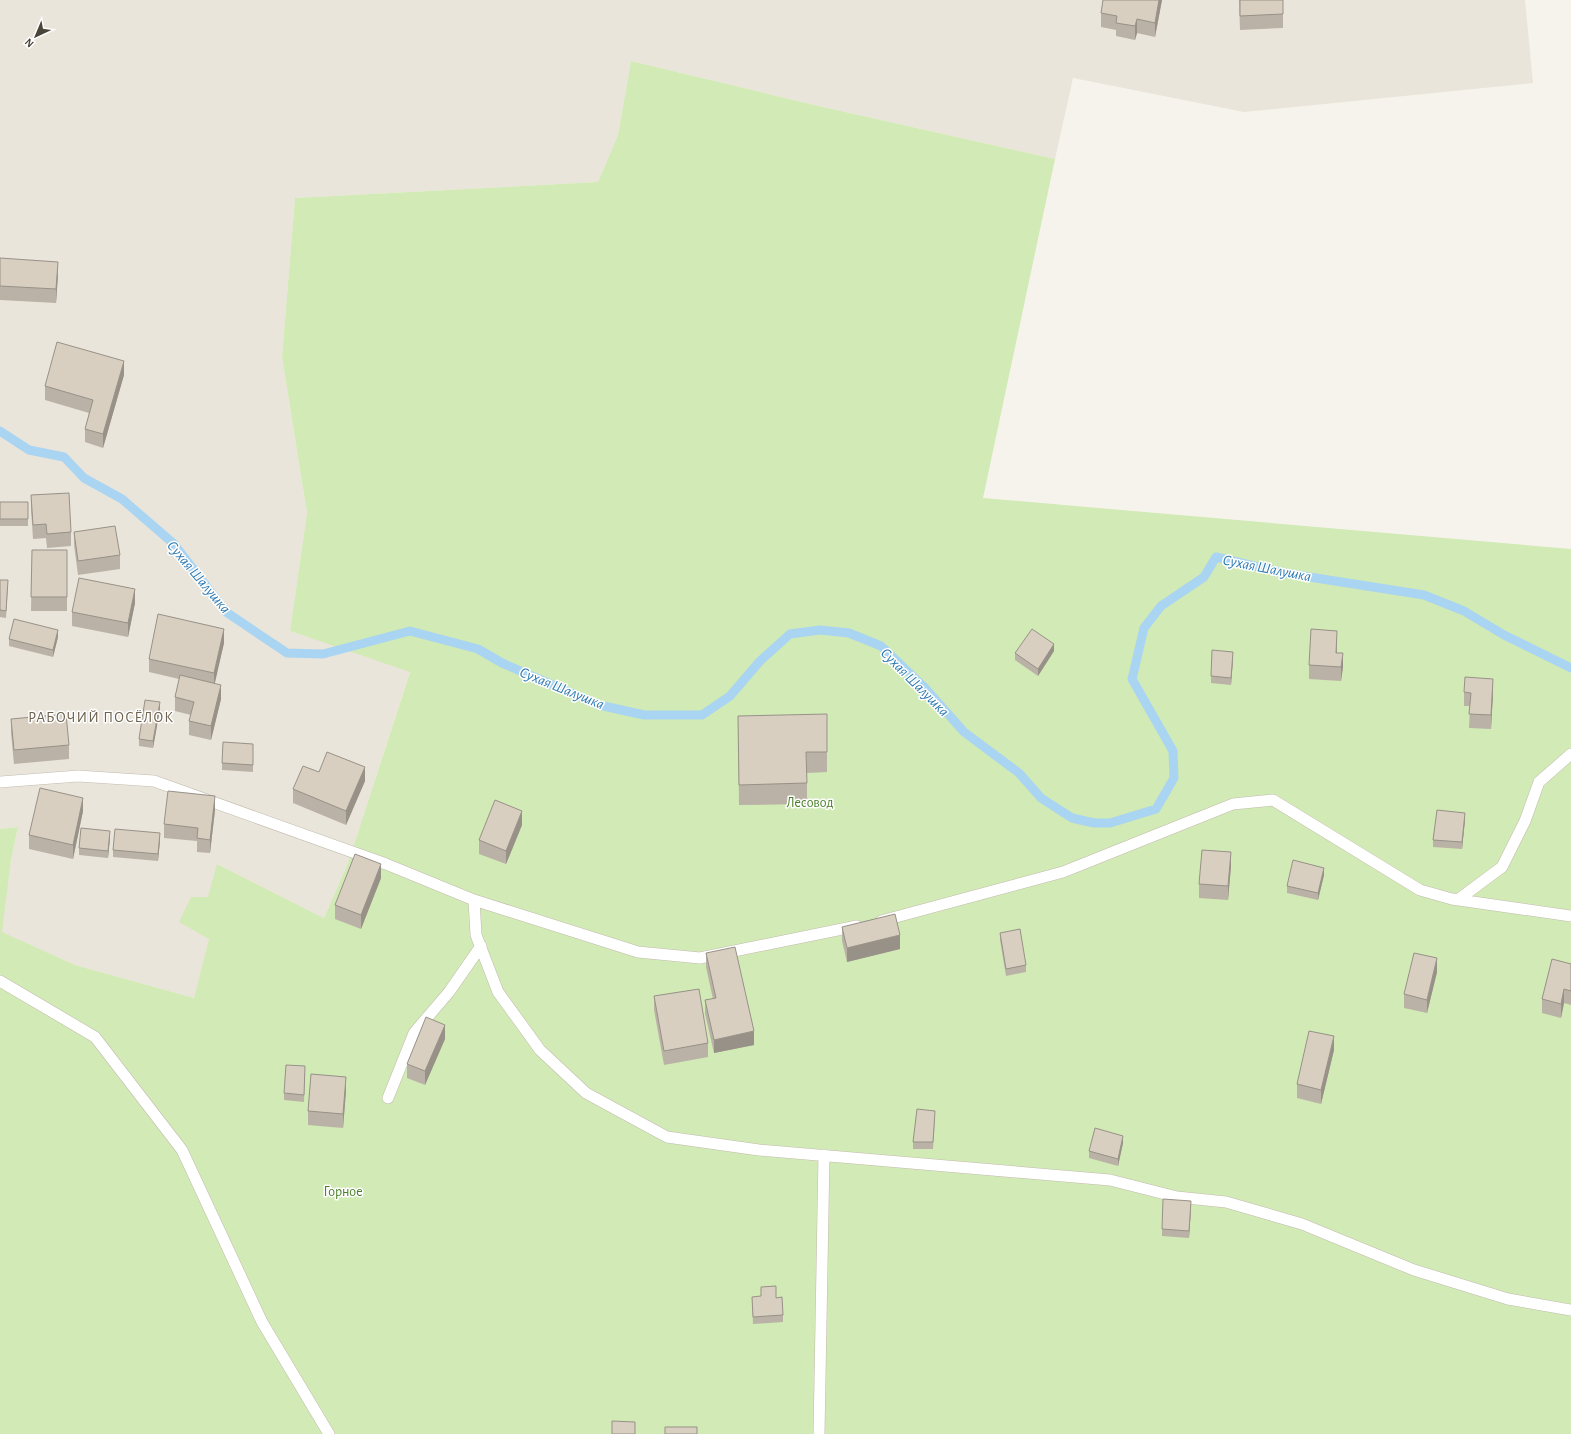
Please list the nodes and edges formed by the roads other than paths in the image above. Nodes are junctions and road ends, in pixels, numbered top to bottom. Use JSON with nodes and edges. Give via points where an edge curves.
{"nodes":[{"id":1,"x":1571,"y":754,"type":"edge"},
{"id":2,"x":0,"y":782,"type":"edge"},
{"id":3,"x":474,"y":900,"type":"junction"},
{"id":4,"x":1459,"y":900,"type":"junction"},
{"id":5,"x":1571,"y":916,"type":"edge"},
{"id":6,"x":481,"y":946,"type":"junction"},
{"id":7,"x":0,"y":981,"type":"edge"},
{"id":8,"x":388,"y":1098,"type":"dead end"},
{"id":9,"x":824,"y":1155,"type":"junction"},
{"id":10,"x":1571,"y":1310,"type":"edge"},
{"id":11,"x":329,"y":1434,"type":"edge"},
{"id":12,"x":819,"y":1434,"type":"edge"}],
"edges":[{"from":1,"to":4,"type":"lane","via":[[1539,782],[1525,821],[1502,867]]},
{"from":2,"to":3,"type":"lane","via":[[78,776],[154,781],[386,864]]},
{"from":3,"to":4,"type":"lane","via":[[638,952],[700,958],[870,924],[1063,872],[1233,804],[1273,800],[1420,890]]},
{"from":3,"to":6,"type":"lane","via":[[476,935]]},
{"from":4,"to":5,"type":"lane"},
{"from":6,"to":8,"type":"lane","via":[[449,992],[414,1032]]},
{"from":6,"to":9,"type":"lane","via":[[498,992],[540,1050],[586,1093],[667,1137],[759,1150]]},
{"from":7,"to":11,"type":"lane","via":[[95,1037],[182,1150],[262,1322]]},
{"from":9,"to":10,"type":"lane","via":[[1110,1180],[1177,1197],[1226,1202],[1302,1224],[1422,1272],[1508,1299]]},
{"from":9,"to":12,"type":"lane"}]}
